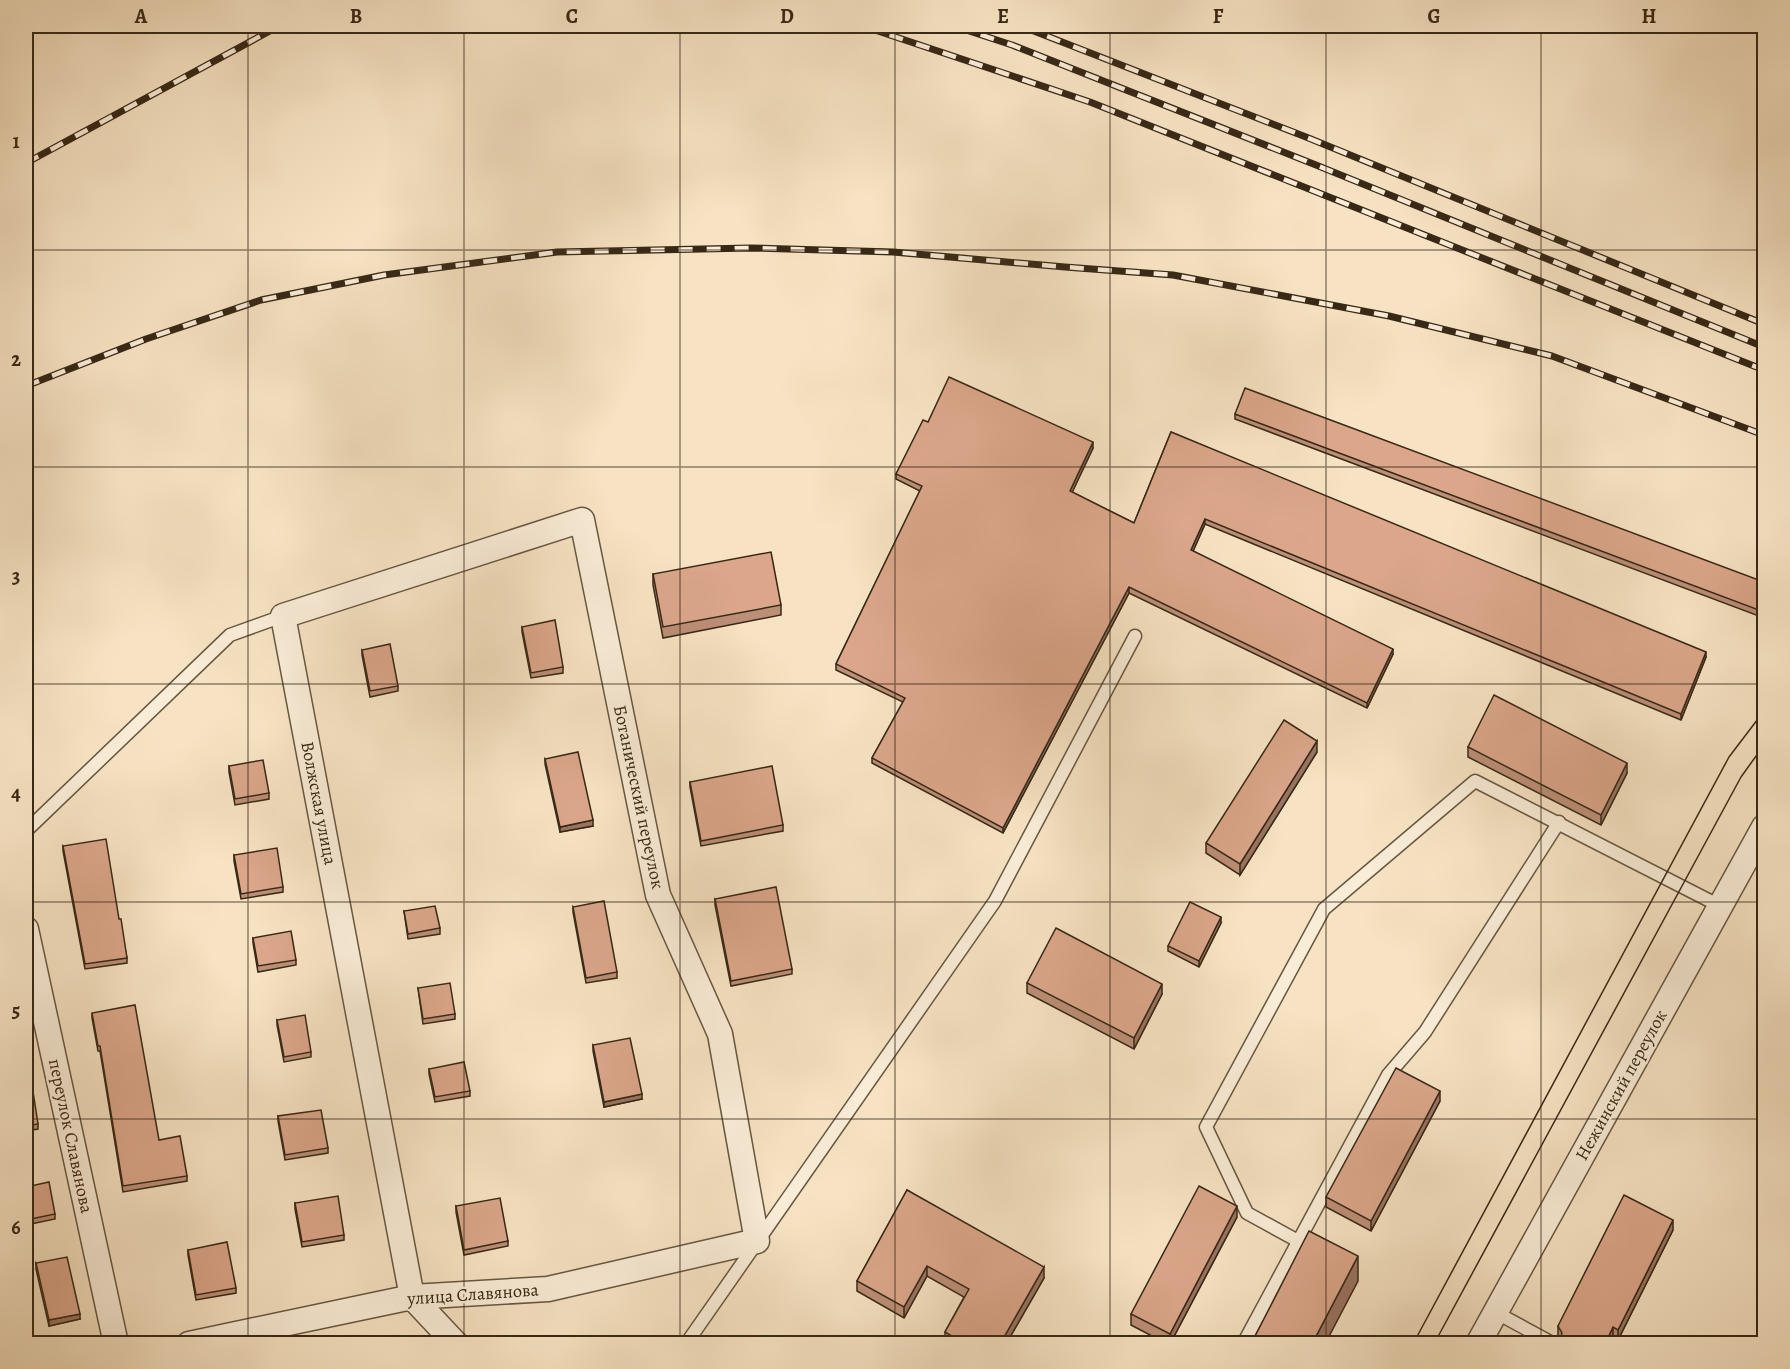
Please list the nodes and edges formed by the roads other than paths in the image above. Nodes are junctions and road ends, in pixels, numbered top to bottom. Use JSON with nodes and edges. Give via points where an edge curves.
{"nodes":[{"id":1,"x":284,"y":616,"type":"junction"},
{"id":2,"x":1135,"y":636,"type":"dead end"},
{"id":3,"x":1559,"y":822,"type":"junction"},
{"id":4,"x":1764,"y":827,"type":"edge"},
{"id":5,"x":26,"y":831,"type":"edge"},
{"id":6,"x":1720,"y":906,"type":"junction"},
{"id":7,"x":26,"y":928,"type":"edge"},
{"id":8,"x":757,"y":1241,"type":"junction"},
{"id":9,"x":1298,"y":1241,"type":"junction"},
{"id":10,"x":412,"y":1297,"type":"junction"},
{"id":11,"x":1496,"y":1312,"type":"junction"},
{"id":12,"x":116,"y":1344,"type":"edge"},
{"id":13,"x":189,"y":1344,"type":"edge"},
{"id":14,"x":456,"y":1344,"type":"edge"},
{"id":15,"x":686,"y":1344,"type":"edge"},
{"id":16,"x":1243,"y":1344,"type":"edge"},
{"id":17,"x":1478,"y":1344,"type":"edge"},
{"id":18,"x":1554,"y":1344,"type":"edge"}],
"edges":[{"from":1,"to":5,"type":"lane","via":[[230,635]]},
{"from":1,"to":8,"type":"street","name":"Ботанический переулок","via":[[582,520],[658,895],[720,1034]]},
{"from":1,"to":10,"type":"street","name":"Волжская улица"},
{"from":2,"to":8,"type":"lane","via":[[995,901]]},
{"from":3,"to":6,"type":"lane"},
{"from":3,"to":9,"type":"lane","via":[[1425,1032],[1388,1075]]},
{"from":3,"to":9,"type":"lane","via":[[1475,781],[1324,909],[1206,1127],[1248,1213]]},
{"from":4,"to":6,"type":"street","name":"Нежинский переулок"},
{"from":6,"to":11,"type":"street","name":"Нежинский переулок"},
{"from":7,"to":12,"type":"street","name":"переулок Славянова"},
{"from":8,"to":10,"type":"street","name":"улица Славянова","via":[[548,1289]]},
{"from":8,"to":15,"type":"lane"},
{"from":9,"to":16,"type":"lane"},
{"from":10,"to":13,"type":"street","name":"улица Славянова"},
{"from":10,"to":14,"type":"street"},
{"from":11,"to":17,"type":"street","name":"Нежинский переулок"},
{"from":11,"to":18,"type":"lane"}]}
